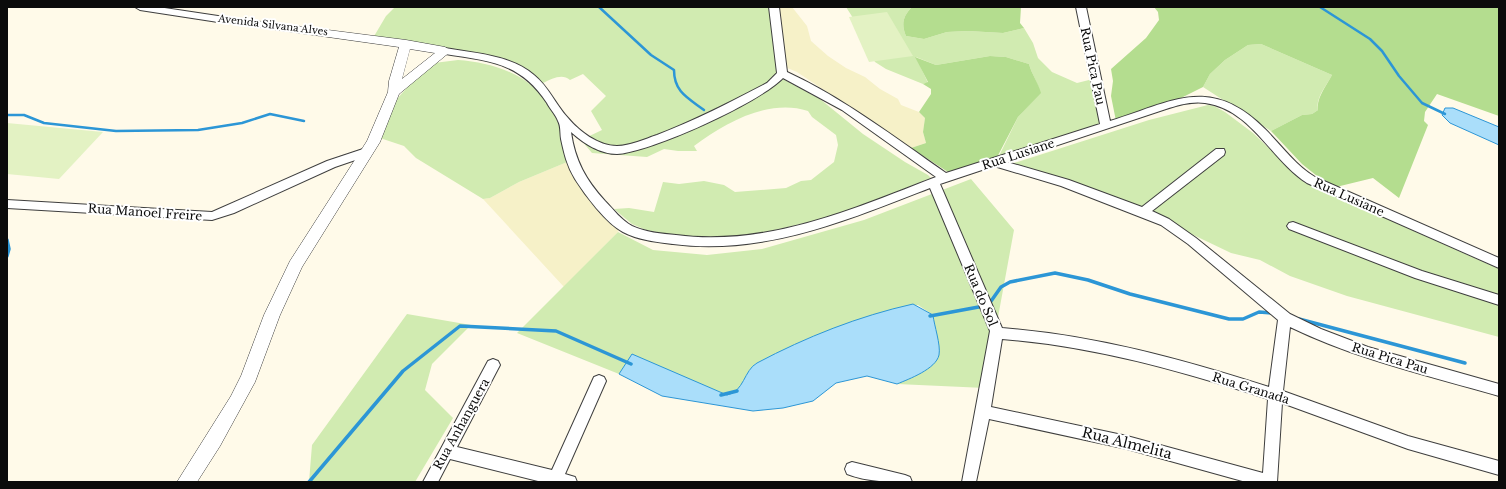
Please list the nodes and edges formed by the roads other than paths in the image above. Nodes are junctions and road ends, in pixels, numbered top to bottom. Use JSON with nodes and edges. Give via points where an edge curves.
{"nodes":[{"id":1,"x":140,"y":7,"type":"edge"},
{"id":2,"x":232,"y":7,"type":"edge"},
{"id":3,"x":774,"y":7,"type":"edge"},
{"id":4,"x":1081,"y":7,"type":"edge"},
{"id":5,"x":218,"y":19,"type":"junction"},
{"id":6,"x":406,"y":44,"type":"junction"},
{"id":7,"x":445,"y":51,"type":"junction"},
{"id":8,"x":400,"y":63,"type":"junction"},
{"id":9,"x":426,"y":66,"type":"junction"},
{"id":10,"x":782,"y":74,"type":"junction"},
{"id":11,"x":394,"y":92,"type":"junction"},
{"id":12,"x":564,"y":121,"type":"junction"},
{"id":13,"x":1106,"y":125,"type":"junction"},
{"id":14,"x":366,"y":152,"type":"junction"},
{"id":15,"x":1220,"y":152,"type":"dead end"},
{"id":16,"x":994,"y":162,"type":"junction"},
{"id":17,"x":940,"y":180,"type":"junction"},
{"id":18,"x":7,"y":204,"type":"edge"},
{"id":19,"x":1144,"y":212,"type":"junction"},
{"id":20,"x":1293,"y":226,"type":"dead end"},
{"id":21,"x":1499,"y":263,"type":"edge"},
{"id":22,"x":1499,"y":300,"type":"edge"},
{"id":23,"x":1285,"y":318,"type":"junction"},
{"id":24,"x":997,"y":334,"type":"junction"},
{"id":25,"x":493,"y":365,"type":"dead end"},
{"id":26,"x":599,"y":381,"type":"dead end"},
{"id":27,"x":1499,"y":390,"type":"edge"},
{"id":28,"x":1275,"y":396,"type":"junction"},
{"id":29,"x":983,"y":412,"type":"junction"},
{"id":30,"x":446,"y":451,"type":"junction"},
{"id":31,"x":1499,"y":468,"type":"edge"},
{"id":32,"x":852,"y":469,"type":"dead end"},
{"id":33,"x":560,"y":481,"type":"edge"},
{"id":34,"x":186,"y":482,"type":"edge"},
{"id":35,"x":430,"y":482,"type":"edge"},
{"id":36,"x":905,"y":482,"type":"edge"},
{"id":37,"x":969,"y":482,"type":"edge"},
{"id":38,"x":1269,"y":482,"type":"edge"}],
"edges":[{"from":1,"to":5,"type":"street","name":"Avenida Silvana Alves"},
{"from":2,"to":5,"type":"street"},
{"from":3,"to":10,"type":"street"},
{"from":4,"to":13,"type":"street","name":"Rua Pica Pau"},
{"from":5,"to":6,"type":"street","name":"Avenida Silvana Alves"},
{"from":6,"to":7,"type":"street","name":"Avenida Silvana Alves"},
{"from":6,"to":8,"type":"street"},
{"from":7,"to":9,"type":"street"},
{"from":7,"to":12,"type":"street","via":[[505,62],[526,73],[547,95]]},
{"from":8,"to":9,"type":"street"},
{"from":8,"to":11,"type":"street"},
{"from":9,"to":11,"type":"street"},
{"from":10,"to":12,"type":"street","via":[[771,86],[733,106],[696,124],[638,146],[616,150],[590,143]]},
{"from":10,"to":17,"type":"street","via":[[839,105]]},
{"from":11,"to":14,"type":"street","via":[[373,142]]},
{"from":12,"to":17,"type":"street","name":"Rua Lusiane","via":[[566,143],[574,167],[588,191],[622,226],[649,236],[674,241],[728,242],[779,234],[850,215]]},
{"from":13,"to":16,"type":"street","name":"Rua Lusiane"},
{"from":13,"to":21,"type":"street","name":"Rua Lusiane","via":[[1189,100],[1212,101],[1234,110],[1251,122],[1295,168],[1311,180]]},
{"from":14,"to":18,"type":"street","name":"Rua Manoel Freire","via":[[331,164],[212,216]]},
{"from":14,"to":34,"type":"street","via":[[295,265],[237,401]]},
{"from":15,"to":19,"type":"street"},
{"from":16,"to":17,"type":"street","name":"Rua Lusiane"},
{"from":16,"to":19,"type":"street","via":[[1065,183]]},
{"from":17,"to":24,"type":"street","name":"Rua do Sol"},
{"from":19,"to":23,"type":"street","via":[[1176,229],[1254,290]]},
{"from":20,"to":22,"type":"street","via":[[1419,275]]},
{"from":23,"to":27,"type":"street","name":"Rua Pica Pau","via":[[1367,352]]},
{"from":23,"to":28,"type":"street"},
{"from":24,"to":28,"type":"street","name":"Rua Granada","via":[[1038,336],[1096,345]]},
{"from":24,"to":29,"type":"street","name":"Rua do Sol"},
{"from":25,"to":30,"type":"street","name":"Rua Anhanguera"},
{"from":26,"to":33,"type":"street"},
{"from":28,"to":31,"type":"street","name":"Rua Granada","via":[[1422,447]]},
{"from":28,"to":38,"type":"street"},
{"from":29,"to":37,"type":"street","name":"Rua do Sol"},
{"from":29,"to":38,"type":"street","name":"Rua Almelita","via":[[1099,435]]},
{"from":30,"to":33,"type":"street"},
{"from":30,"to":35,"type":"street","name":"Rua Anhanguera"},
{"from":32,"to":36,"type":"street"}]}
